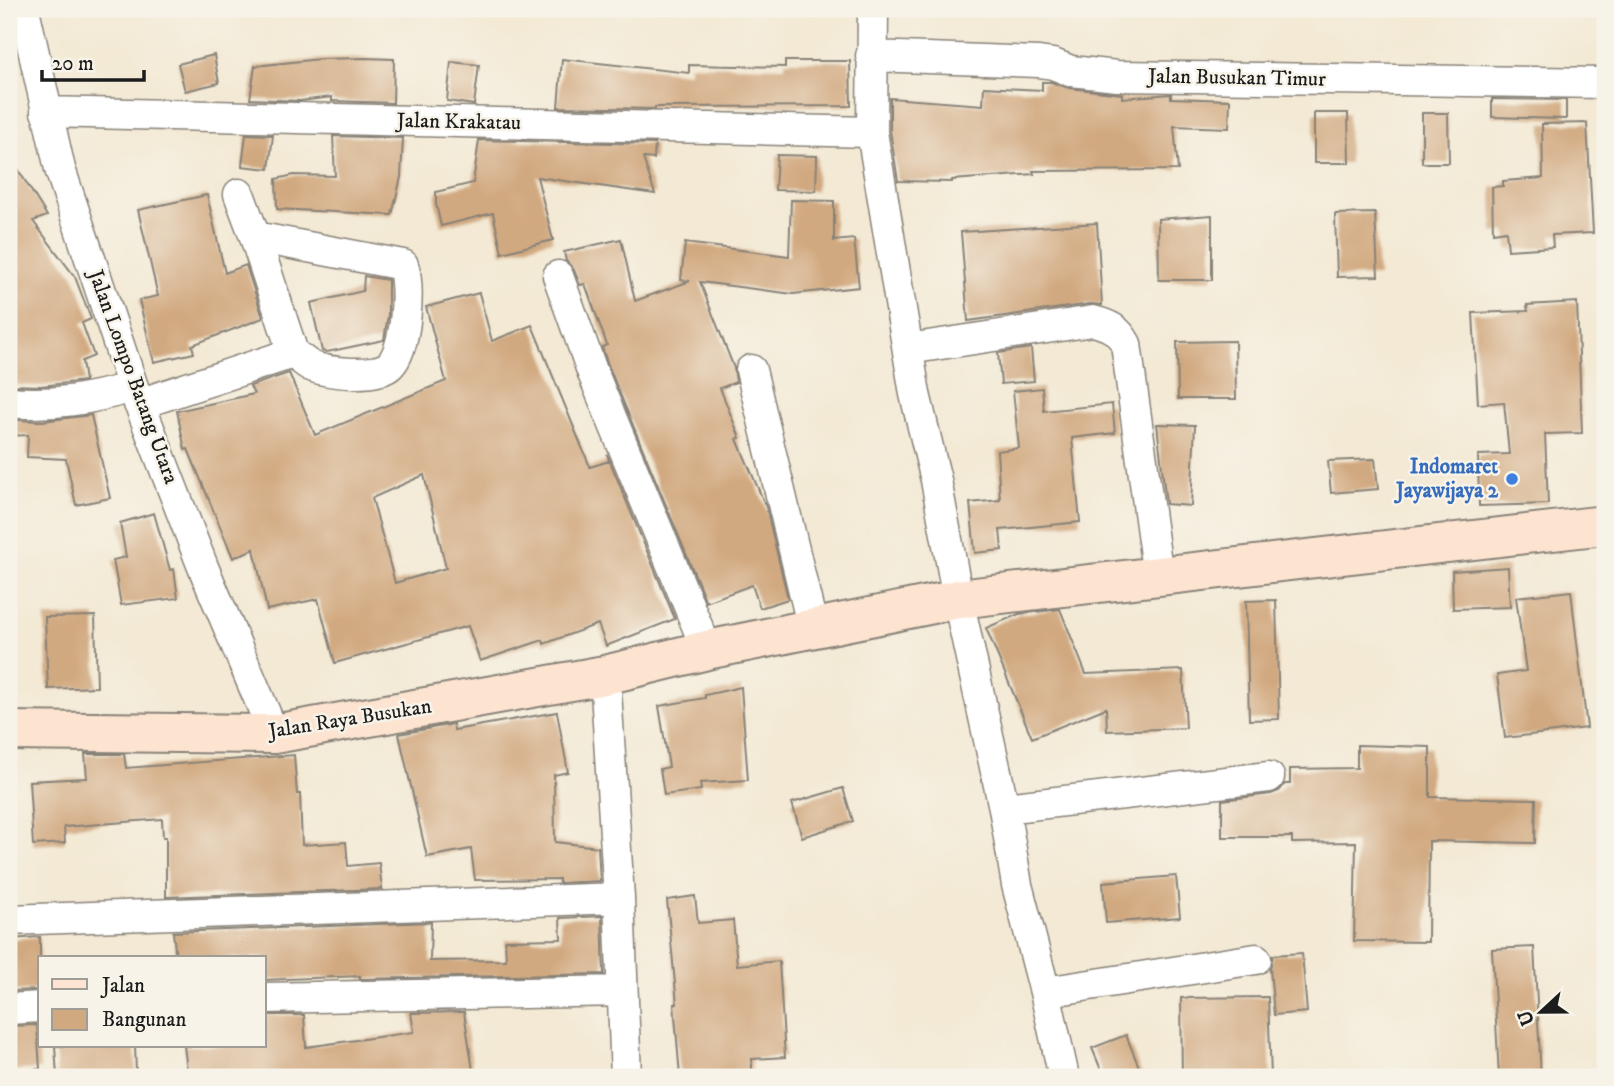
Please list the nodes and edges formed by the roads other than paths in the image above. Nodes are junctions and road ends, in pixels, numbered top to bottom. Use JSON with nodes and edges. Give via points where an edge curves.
{"nodes":[{"id":1,"x":24,"y":9,"type":"edge"},
{"id":2,"x":873,"y":9,"type":"edge"},
{"id":3,"x":871,"y":56,"type":"junction"},
{"id":4,"x":1605,"y":83,"type":"edge"},
{"id":5,"x":46,"y":112,"type":"junction"},
{"id":6,"x":872,"y":132,"type":"junction"},
{"id":7,"x":239,"y":194,"type":"dead end"},
{"id":8,"x":255,"y":237,"type":"junction"},
{"id":9,"x":558,"y":276,"type":"dead end"},
{"id":10,"x":908,"y":349,"type":"junction"},
{"id":11,"x":293,"y":353,"type":"junction"},
{"id":12,"x":751,"y":370,"type":"dead end"},
{"id":13,"x":136,"y":395,"type":"junction"},
{"id":14,"x":9,"y":402,"type":"edge"},
{"id":15,"x":1605,"y":525,"type":"edge"},
{"id":16,"x":1158,"y":576,"type":"junction"},
{"id":17,"x":958,"y":599,"type":"junction"},
{"id":18,"x":813,"y":629,"type":"junction"},
{"id":19,"x":707,"y":650,"type":"junction"},
{"id":20,"x":605,"y":675,"type":"junction"},
{"id":21,"x":9,"y":731,"type":"edge"},
{"id":22,"x":274,"y":734,"type":"junction"},
{"id":23,"x":1269,"y":777,"type":"dead end"},
{"id":24,"x":1004,"y":808,"type":"junction"},
{"id":25,"x":619,"y":898,"type":"junction"},
{"id":26,"x":9,"y":920,"type":"edge"},
{"id":27,"x":1256,"y":959,"type":"dead end"},
{"id":28,"x":622,"y":991,"type":"junction"},
{"id":29,"x":1045,"y":992,"type":"junction"},
{"id":30,"x":266,"y":998,"type":"edge"},
{"id":31,"x":38,"y":1007,"type":"edge"},
{"id":32,"x":9,"y":1009,"type":"edge"},
{"id":33,"x":626,"y":1077,"type":"edge"},
{"id":34,"x":1064,"y":1077,"type":"edge"}],
"edges":[{"from":1,"to":5,"type":"street","name":"Jalan Lompo Batang Utara"},
{"from":2,"to":3,"type":"street"},
{"from":3,"to":4,"type":"street","name":"Jalan Busukan Timur","via":[[1039,62],[1117,76]]},
{"from":3,"to":6,"type":"street"},
{"from":5,"to":6,"type":"street","name":"Jalan Krakatau"},
{"from":5,"to":13,"type":"street","name":"Jalan Lompo Batang Utara","via":[[60,169]]},
{"from":6,"to":10,"type":"street"},
{"from":7,"to":8,"type":"street"},
{"from":8,"to":11,"type":"street"},
{"from":8,"to":11,"type":"street","via":[[403,265],[407,313],[391,365],[352,373],[310,366]]},
{"from":9,"to":19,"type":"street","via":[[592,371]]},
{"from":10,"to":16,"type":"street","via":[[1093,321],[1119,332],[1126,344]]},
{"from":10,"to":17,"type":"street"},
{"from":11,"to":13,"type":"street"},
{"from":12,"to":18,"type":"street"},
{"from":13,"to":14,"type":"street","via":[[41,405]]},
{"from":13,"to":22,"type":"street","name":"Jalan Lompo Batang Utara"},
{"from":15,"to":16,"type":"street","name":"Jalan Raya Busukan"},
{"from":16,"to":17,"type":"street","name":"Jalan Raya Busukan"},
{"from":17,"to":18,"type":"street","name":"Jalan Raya Busukan"},
{"from":17,"to":24,"type":"street"},
{"from":18,"to":19,"type":"street","name":"Jalan Raya Busukan"},
{"from":19,"to":20,"type":"street","name":"Jalan Raya Busukan"},
{"from":20,"to":22,"type":"street","name":"Jalan Raya Busukan"},
{"from":20,"to":25,"type":"street"},
{"from":21,"to":22,"type":"street","name":"Jalan Raya Busukan"},
{"from":23,"to":24,"type":"street"},
{"from":24,"to":29,"type":"street","via":[[1017,885]]},
{"from":25,"to":26,"type":"street"},
{"from":25,"to":28,"type":"street"},
{"from":27,"to":29,"type":"street"},
{"from":28,"to":30,"type":"street"},
{"from":28,"to":33,"type":"street"},
{"from":29,"to":34,"type":"street"},
{"from":31,"to":32,"type":"street"}]}
